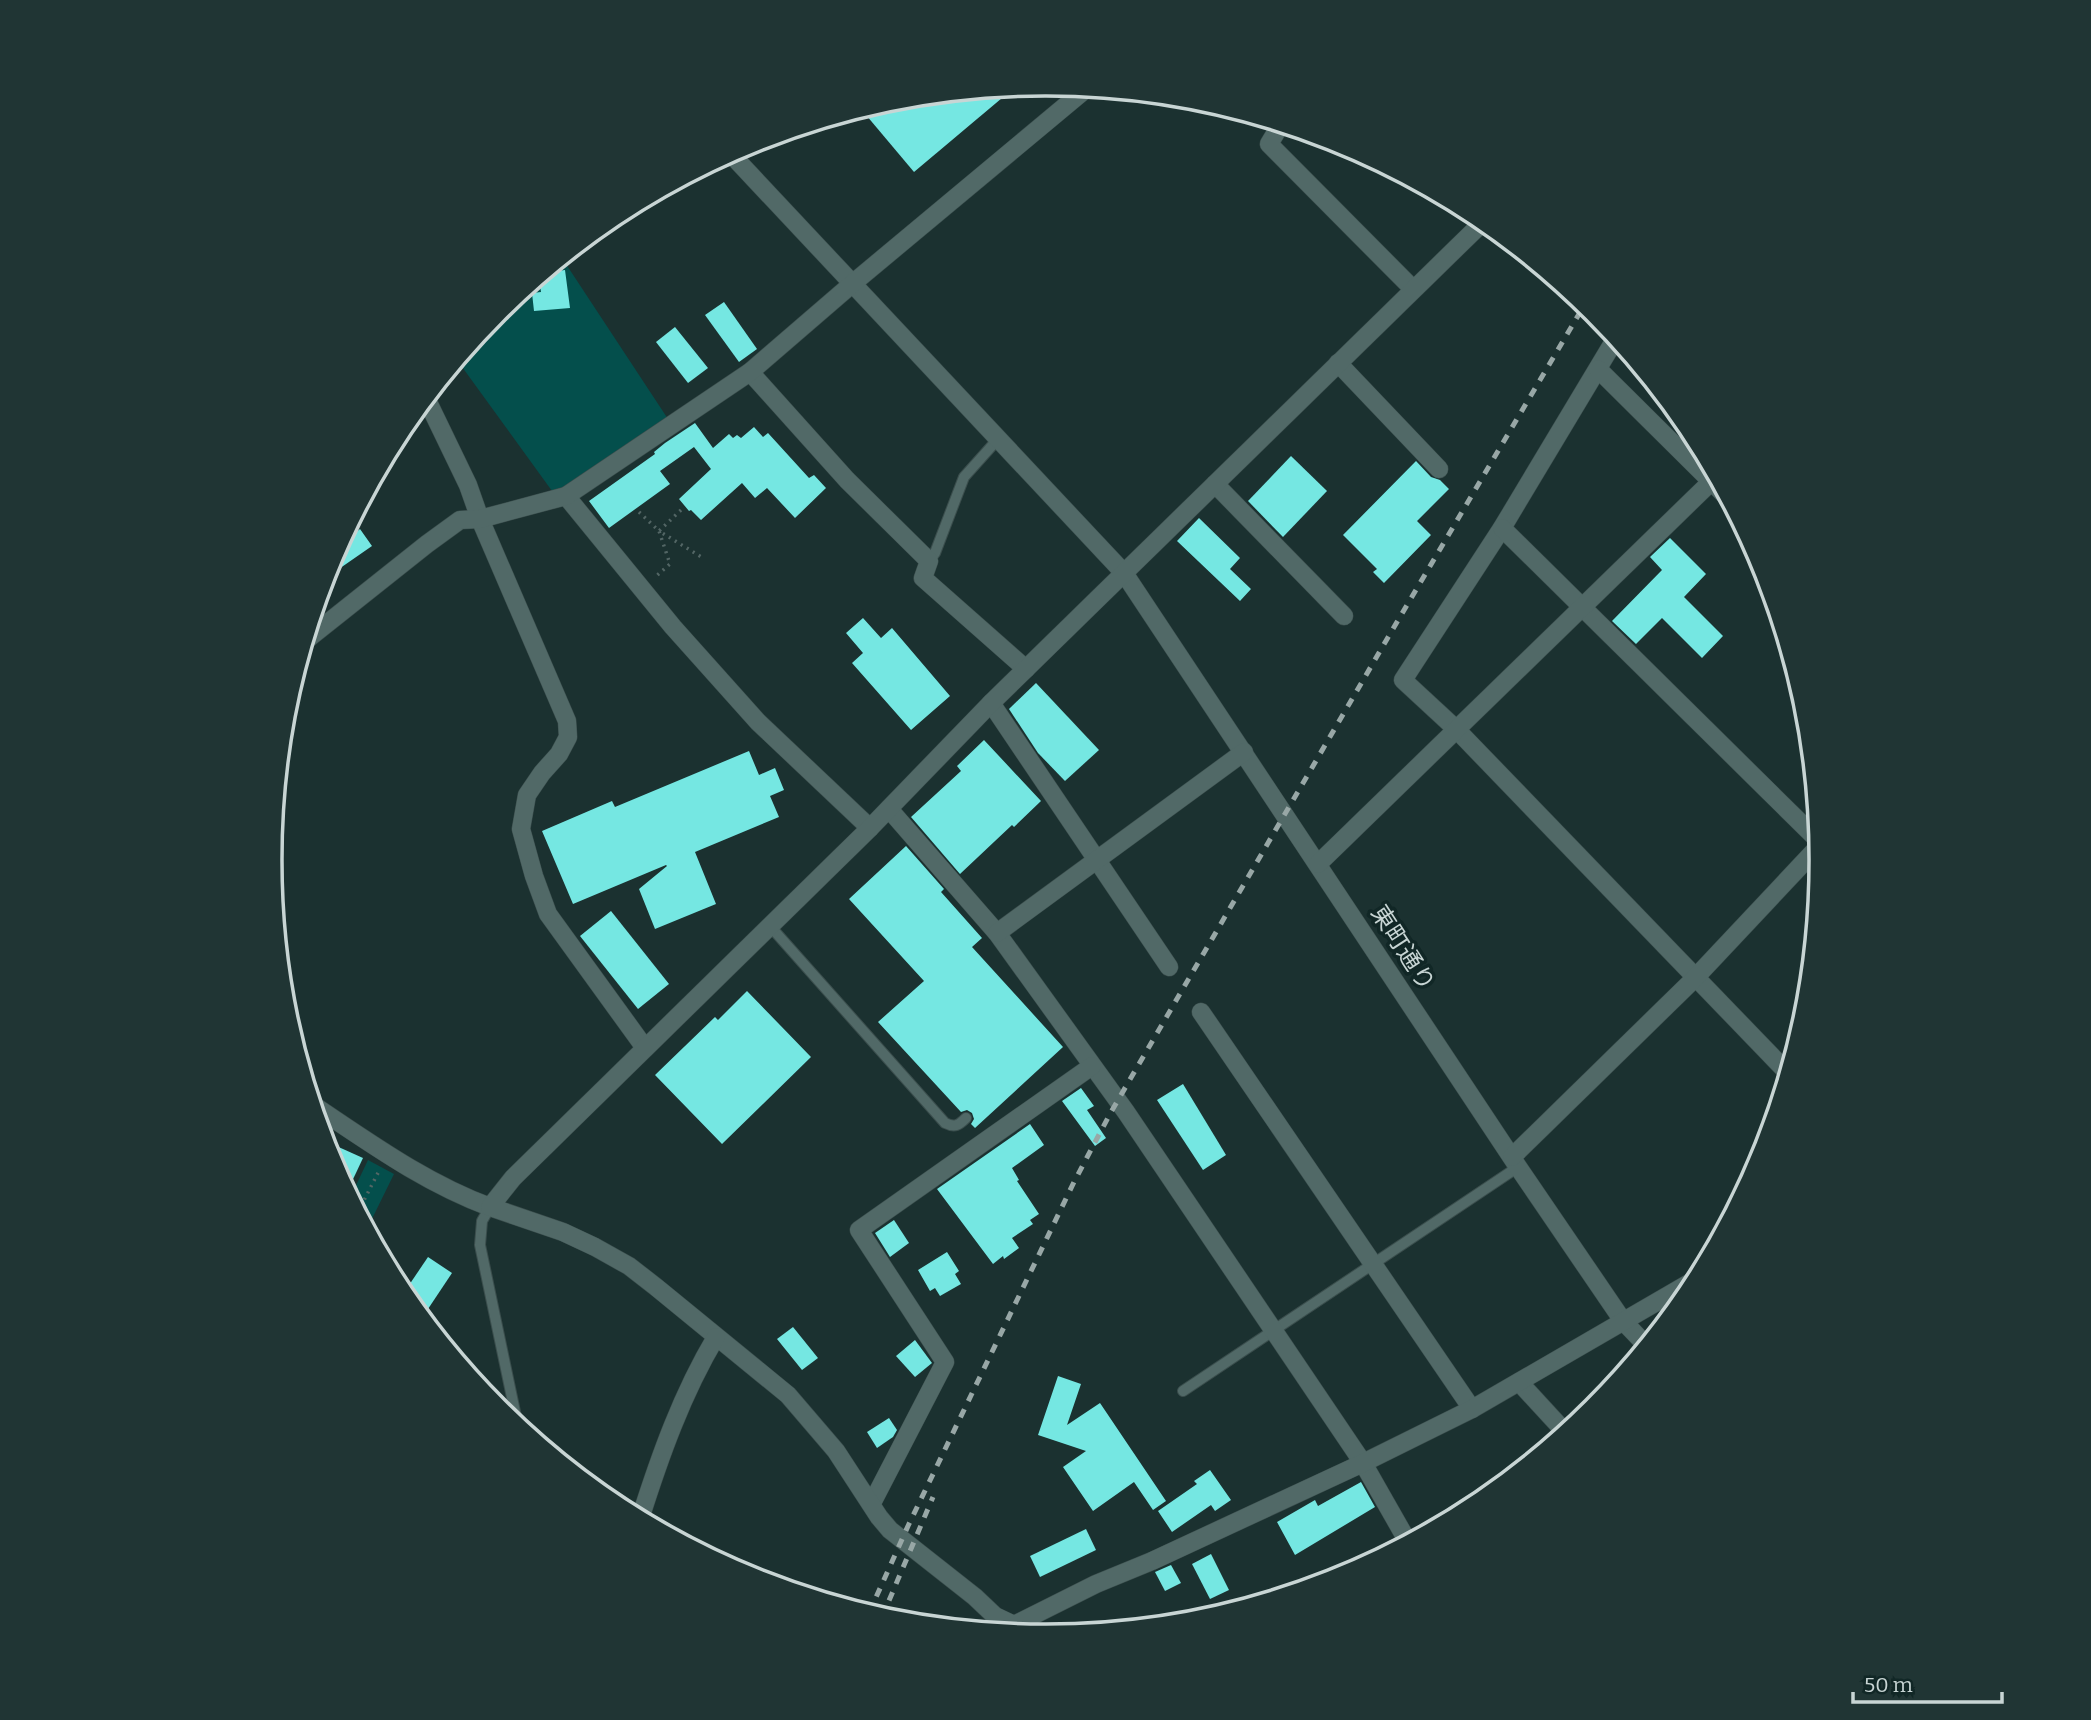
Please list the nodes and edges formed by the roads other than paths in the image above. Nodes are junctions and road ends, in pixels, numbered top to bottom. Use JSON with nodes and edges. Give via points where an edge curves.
{"nodes":[{"id":1,"x":1076,"y":97,"type":"edge"},
{"id":2,"x":1276,"y":132,"type":"edge"},
{"id":3,"x":738,"y":161,"type":"edge"},
{"id":4,"x":1475,"y":229,"type":"edge"},
{"id":5,"x":852,"y":284,"type":"junction"},
{"id":6,"x":1413,"y":289,"type":"junction"},
{"id":7,"x":1611,"y":347,"type":"edge"},
{"id":8,"x":1338,"y":363,"type":"junction"},
{"id":9,"x":1598,"y":369,"type":"junction"},
{"id":10,"x":750,"y":372,"type":"junction"},
{"id":11,"x":431,"y":408,"type":"edge"},
{"id":12,"x":998,"y":439,"type":"junction"},
{"id":13,"x":1699,"y":464,"type":"edge"},
{"id":14,"x":1439,"y":469,"type":"dead end"},
{"id":15,"x":1710,"y":483,"type":"edge"},
{"id":16,"x":1215,"y":484,"type":"junction"},
{"id":17,"x":566,"y":496,"type":"junction"},
{"id":18,"x":480,"y":519,"type":"junction"},
{"id":19,"x":1502,"y":528,"type":"junction"},
{"id":20,"x":929,"y":561,"type":"junction"},
{"id":21,"x":1124,"y":573,"type":"junction"},
{"id":22,"x":1583,"y":607,"type":"junction"},
{"id":23,"x":1344,"y":616,"type":"dead end"},
{"id":24,"x":317,"y":631,"type":"edge"},
{"id":25,"x":1026,"y":669,"type":"junction"},
{"id":26,"x":990,"y":703,"type":"junction"},
{"id":27,"x":1456,"y":729,"type":"junction"},
{"id":28,"x":1244,"y":752,"type":"junction"},
{"id":29,"x":889,"y":809,"type":"junction"},
{"id":30,"x":870,"y":828,"type":"junction"},
{"id":31,"x":1808,"y":832,"type":"edge"},
{"id":32,"x":1809,"y":856,"type":"edge"},
{"id":33,"x":1097,"y":860,"type":"junction"},
{"id":34,"x":1318,"y":864,"type":"junction"},
{"id":35,"x":771,"y":926,"type":"junction"},
{"id":36,"x":997,"y":933,"type":"junction"},
{"id":37,"x":1169,"y":967,"type":"dead end"},
{"id":38,"x":1695,"y":978,"type":"junction"},
{"id":39,"x":1201,"y":1012,"type":"dead end"},
{"id":40,"x":646,"y":1048,"type":"junction"},
{"id":41,"x":1092,"y":1066,"type":"junction"},
{"id":42,"x":1781,"y":1066,"type":"edge"},
{"id":43,"x":325,"y":1113,"type":"edge"},
{"id":44,"x":966,"y":1118,"type":"dead end"},
{"id":45,"x":1515,"y":1162,"type":"junction"},
{"id":46,"x":490,"y":1207,"type":"junction"},
{"id":47,"x":1374,"y":1264,"type":"junction"},
{"id":48,"x":1676,"y":1290,"type":"edge"},
{"id":49,"x":1623,"y":1321,"type":"junction"},
{"id":50,"x":1273,"y":1330,"type":"junction"},
{"id":51,"x":716,"y":1337,"type":"junction"},
{"id":52,"x":1640,"y":1339,"type":"edge"},
{"id":53,"x":1519,"y":1382,"type":"junction"},
{"id":54,"x":1183,"y":1391,"type":"dead end"},
{"id":55,"x":514,"y":1409,"type":"edge"},
{"id":56,"x":1472,"y":1409,"type":"junction"},
{"id":57,"x":1559,"y":1425,"type":"edge"},
{"id":58,"x":1363,"y":1463,"type":"junction"},
{"id":59,"x":872,"y":1503,"type":"junction"},
{"id":60,"x":644,"y":1509,"type":"edge"},
{"id":61,"x":1403,"y":1534,"type":"edge"},
{"id":62,"x":1005,"y":1622,"type":"edge"},
{"id":63,"x":1025,"y":1623,"type":"edge"}],
"edges":[{"from":1,"to":5,"type":"street"},
{"from":2,"to":6,"type":"street","via":[[1269,144]]},
{"from":3,"to":5,"type":"street","name":"東町通り"},
{"from":4,"to":6,"type":"street"},
{"from":5,"to":10,"type":"street"},
{"from":5,"to":12,"type":"street","name":"東町通り"},
{"from":6,"to":8,"type":"street"},
{"from":7,"to":9,"type":"street"},
{"from":8,"to":14,"type":"street"},
{"from":8,"to":16,"type":"street"},
{"from":9,"to":13,"type":"street"},
{"from":9,"to":19,"type":"street"},
{"from":10,"to":17,"type":"street"},
{"from":10,"to":20,"type":"street","via":[[847,480]]},
{"from":11,"to":18,"type":"street"},
{"from":12,"to":20,"type":"lane","via":[[964,477]]},
{"from":12,"to":21,"type":"street","name":"東町通り"},
{"from":15,"to":22,"type":"street"},
{"from":16,"to":21,"type":"street"},
{"from":16,"to":23,"type":"street"},
{"from":17,"to":18,"type":"street"},
{"from":17,"to":30,"type":"street","via":[[758,722]]},
{"from":18,"to":24,"type":"street","via":[[460,520]]},
{"from":18,"to":40,"type":"street","via":[[567,721],[568,737],[559,754],[527,796],[521,828],[534,876],[548,914]]},
{"from":19,"to":22,"type":"street"},
{"from":19,"to":27,"type":"street","via":[[1403,680]]},
{"from":20,"to":25,"type":"street","via":[[923,578]]},
{"from":21,"to":25,"type":"street"},
{"from":21,"to":28,"type":"street","name":"東町通り"},
{"from":22,"to":27,"type":"street"},
{"from":22,"to":31,"type":"street"},
{"from":25,"to":26,"type":"street"},
{"from":26,"to":29,"type":"street"},
{"from":26,"to":33,"type":"street"},
{"from":27,"to":34,"type":"street"},
{"from":27,"to":38,"type":"street"},
{"from":28,"to":33,"type":"street"},
{"from":28,"to":34,"type":"street","name":"東町通り"},
{"from":29,"to":30,"type":"street"},
{"from":29,"to":36,"type":"street"},
{"from":30,"to":35,"type":"street"},
{"from":32,"to":38,"type":"street"},
{"from":33,"to":36,"type":"street"},
{"from":33,"to":37,"type":"street"},
{"from":34,"to":45,"type":"street","name":"東町通り"},
{"from":35,"to":40,"type":"street"},
{"from":35,"to":44,"type":"lane","via":[[945,1123],[958,1125]]},
{"from":36,"to":41,"type":"street"},
{"from":38,"to":42,"type":"street"},
{"from":38,"to":45,"type":"street"},
{"from":39,"to":47,"type":"street"},
{"from":40,"to":46,"type":"street","via":[[513,1178]]},
{"from":41,"to":50,"type":"street"},
{"from":41,"to":59,"type":"street","via":[[859,1230],[945,1362]]},
{"from":43,"to":46,"type":"street","via":[[411,1170]]},
{"from":45,"to":47,"type":"lane"},
{"from":45,"to":49,"type":"street","name":"東町通り"},
{"from":46,"to":51,"type":"street","via":[[596,1247],[638,1273]]},
{"from":46,"to":55,"type":"lane","via":[[482,1222],[481,1245]]},
{"from":47,"to":50,"type":"lane"},
{"from":47,"to":56,"type":"street"},
{"from":48,"to":49,"type":"street"},
{"from":49,"to":52,"type":"street","name":"東町通り"},
{"from":49,"to":53,"type":"street"},
{"from":50,"to":54,"type":"lane"},
{"from":50,"to":58,"type":"street"},
{"from":51,"to":59,"type":"street","via":[[788,1395],[836,1451]]},
{"from":51,"to":60,"type":"street","via":[[673,1423]]},
{"from":53,"to":56,"type":"street"},
{"from":53,"to":57,"type":"street"},
{"from":56,"to":58,"type":"street"},
{"from":58,"to":61,"type":"street"},
{"from":58,"to":63,"type":"street","via":[[1096,1584]]},
{"from":59,"to":62,"type":"street","via":[[890,1530]]}]}
